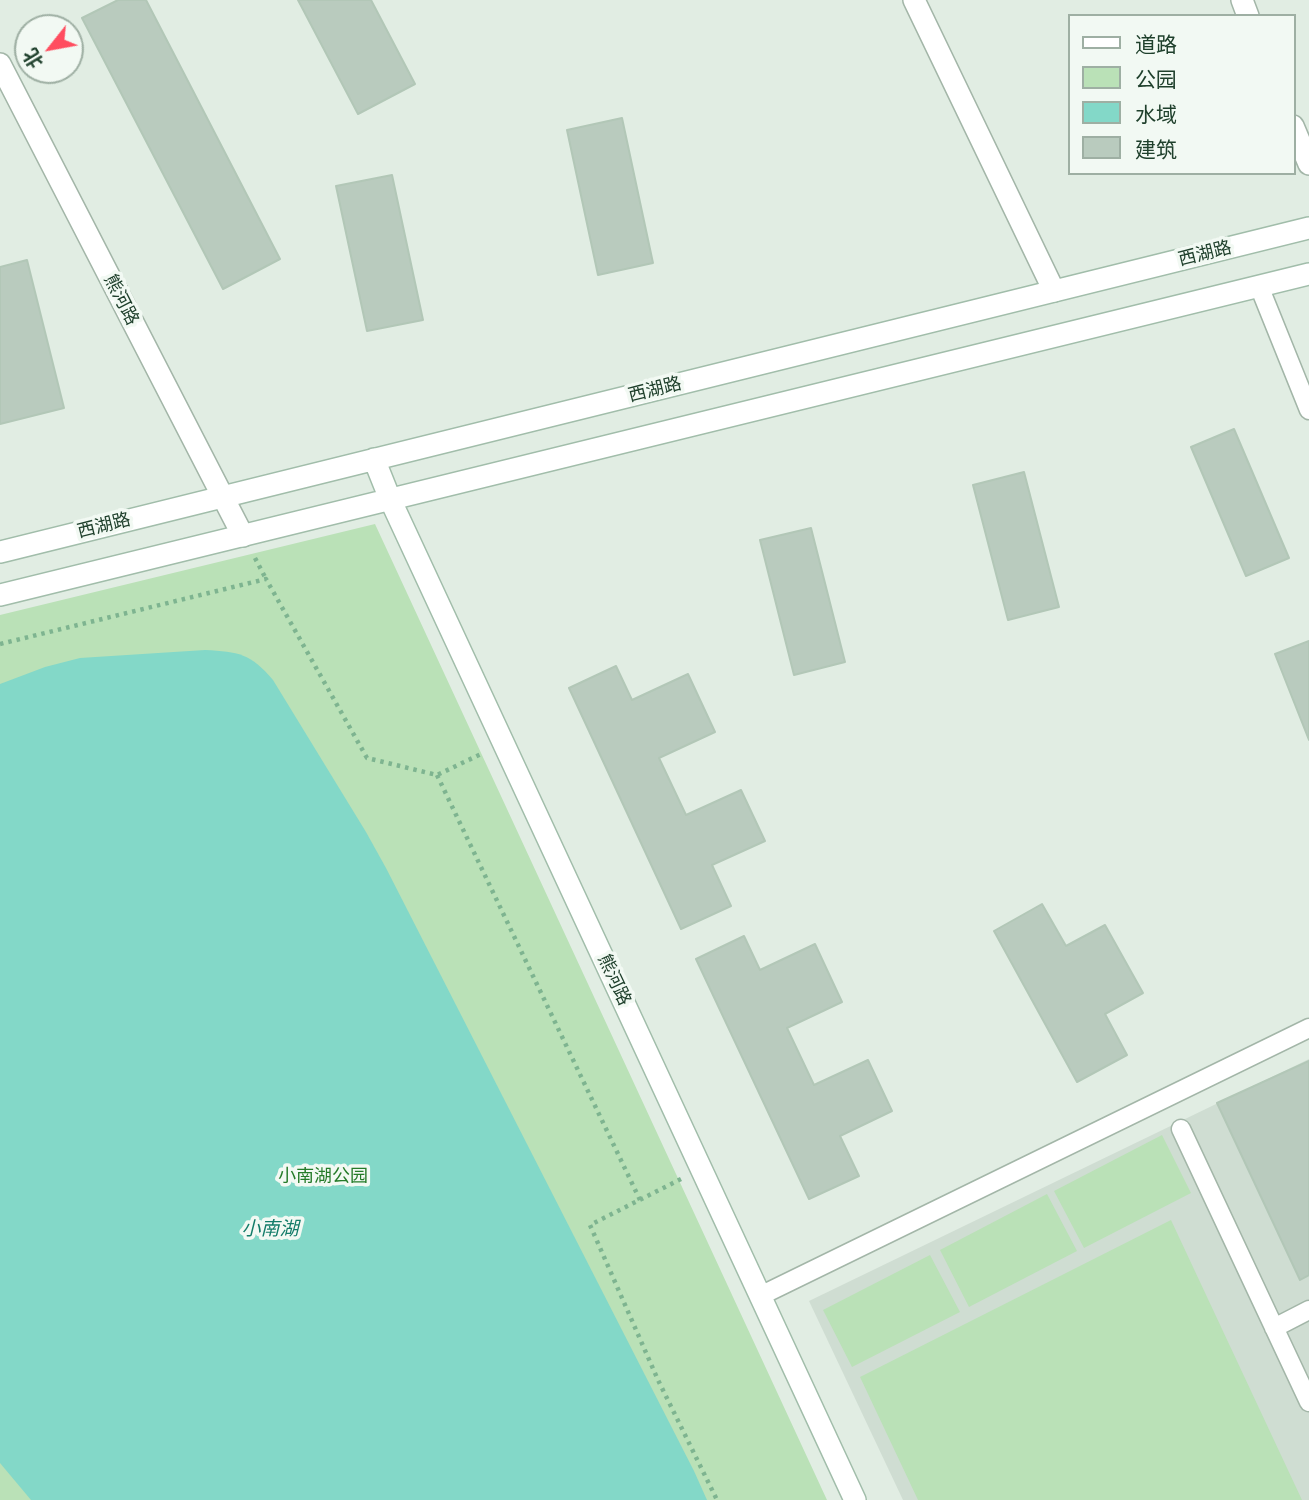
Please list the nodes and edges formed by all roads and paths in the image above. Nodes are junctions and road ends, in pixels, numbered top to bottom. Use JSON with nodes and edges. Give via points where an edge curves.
{"nodes":[{"id":1,"x":914,"y":0,"type":"edge"},
{"id":2,"x":0,"y":64,"type":"edge"},
{"id":3,"x":1295,"y":130,"type":"edge"},
{"id":4,"x":1309,"y":164,"type":"edge"},
{"id":5,"x":1309,"y":228,"type":"edge"},
{"id":6,"x":1309,"y":274,"type":"edge"},
{"id":7,"x":1259,"y":286,"type":"junction"},
{"id":8,"x":1054,"y":291,"type":"junction"},
{"id":9,"x":1309,"y":410,"type":"edge"},
{"id":10,"x":373,"y":459,"type":"junction"},
{"id":11,"x":223,"y":496,"type":"junction"},
{"id":12,"x":390,"y":499,"type":"junction"},
{"id":13,"x":243,"y":536,"type":"junction"},
{"id":14,"x":0,"y":552,"type":"edge"},
{"id":15,"x":0,"y":595,"type":"edge"},
{"id":16,"x":0,"y":644,"type":"edge"},
{"id":17,"x":504,"y":743,"type":"junction"},
{"id":18,"x":437,"y":775,"type":"junction"},
{"id":19,"x":1309,"y":1028,"type":"edge"},
{"id":20,"x":1181,"y":1129,"type":"dead end"},
{"id":21,"x":701,"y":1168,"type":"junction"},
{"id":22,"x":640,"y":1200,"type":"junction"},
{"id":23,"x":760,"y":1296,"type":"junction"},
{"id":24,"x":1309,"y":1310,"type":"edge"},
{"id":25,"x":1274,"y":1328,"type":"junction"},
{"id":26,"x":1309,"y":1402,"type":"edge"},
{"id":27,"x":717,"y":1500,"type":"edge"},
{"id":28,"x":855,"y":1500,"type":"edge"}],
"edges":[{"from":1,"to":8,"type":"main road"},
{"from":2,"to":11,"type":"main road","name":"熊河路"},
{"from":3,"to":4,"type":"main road"},
{"from":5,"to":8,"type":"main road","name":"西湖路"},
{"from":6,"to":7,"type":"main road"},
{"from":7,"to":9,"type":"lane"},
{"from":7,"to":12,"type":"main road"},
{"from":8,"to":10,"type":"main road","name":"西湖路"},
{"from":10,"to":11,"type":"main road","name":"西湖路"},
{"from":10,"to":12,"type":"main road","name":"熊河路"},
{"from":11,"to":13,"type":"main road","name":"熊河路"},
{"from":11,"to":14,"type":"main road","name":"西湖路"},
{"from":12,"to":13,"type":"main road"},
{"from":12,"to":17,"type":"main road","name":"熊河路"},
{"from":13,"to":15,"type":"main road"},
{"from":16,"to":18,"type":"path","via":[[266,579],[367,758]]},
{"from":17,"to":18,"type":"path"},
{"from":17,"to":21,"type":"main road","name":"熊河路"},
{"from":18,"to":22,"type":"path"},
{"from":19,"to":23,"type":"lane"},
{"from":20,"to":25,"type":"lane"},
{"from":21,"to":22,"type":"path"},
{"from":21,"to":23,"type":"main road","name":"熊河路"},
{"from":22,"to":27,"type":"path","via":[[590,1225]]},
{"from":23,"to":28,"type":"main road","name":"熊河路"},
{"from":24,"to":25,"type":"lane"},
{"from":25,"to":26,"type":"lane"}]}
